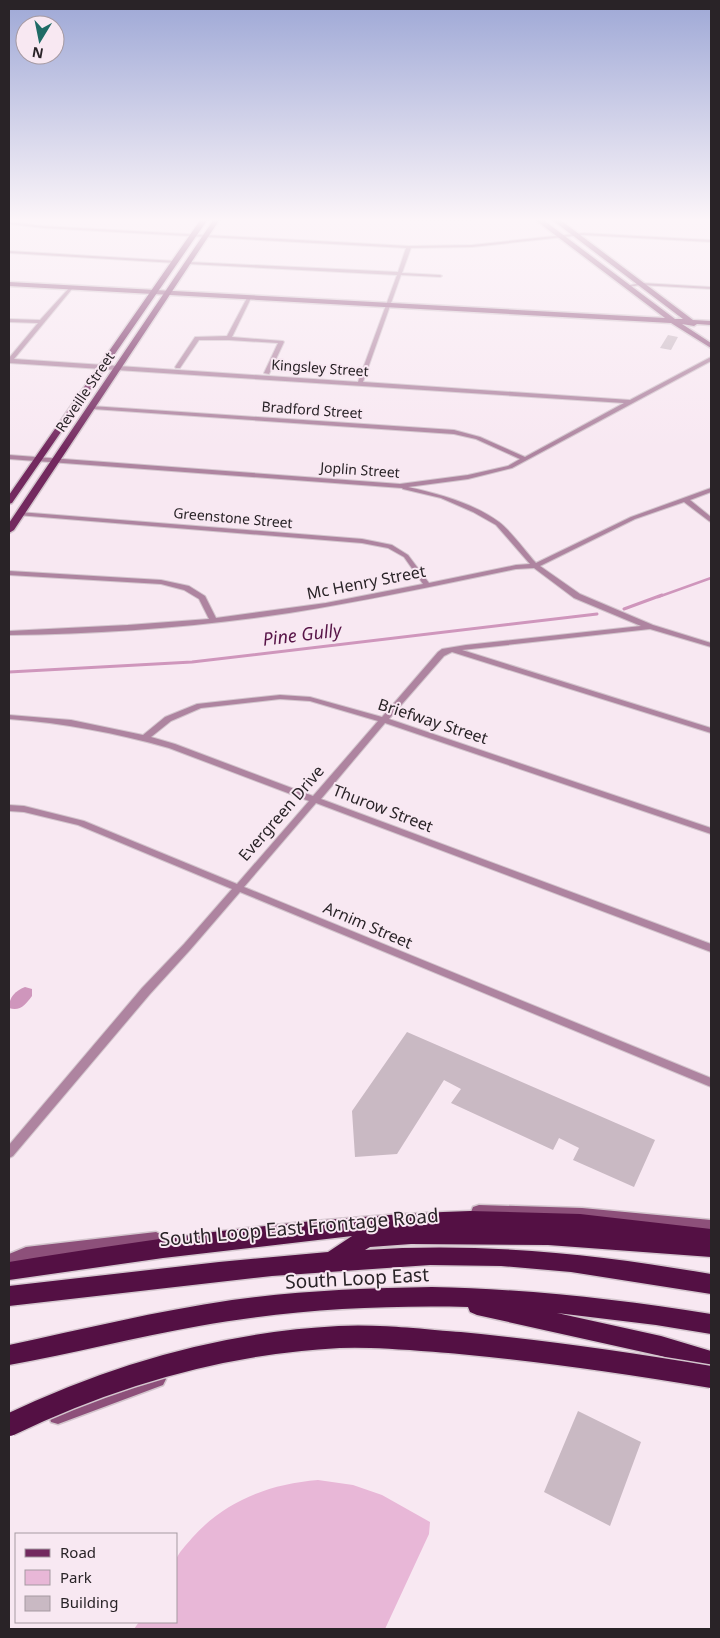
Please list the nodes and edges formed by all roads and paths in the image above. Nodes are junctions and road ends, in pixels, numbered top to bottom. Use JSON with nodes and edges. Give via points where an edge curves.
{"nodes":[{"id":1,"x":64,"y":295,"type":"edge"},
{"id":2,"x":153,"y":295,"type":"edge"},
{"id":3,"x":167,"y":295,"type":"edge"},
{"id":4,"x":208,"y":295,"type":"edge"},
{"id":5,"x":391,"y":295,"type":"edge"},
{"id":6,"x":639,"y":295,"type":"edge"},
{"id":7,"x":656,"y":295,"type":"edge"},
{"id":8,"x":249,"y":298,"type":"junction"},
{"id":9,"x":388,"y":306,"type":"junction"},
{"id":10,"x":9,"y":320,"type":"edge"},
{"id":11,"x":41,"y":322,"type":"junction"},
{"id":12,"x":676,"y":323,"type":"junction"},
{"id":13,"x":711,"y":323,"type":"edge"},
{"id":14,"x":693,"y":324,"type":"junction"},
{"id":15,"x":711,"y":328,"type":"edge"},
{"id":16,"x":229,"y":338,"type":"junction"},
{"id":17,"x":711,"y":338,"type":"edge"},
{"id":18,"x":711,"y":346,"type":"edge"},
{"id":19,"x":711,"y":359,"type":"edge"},
{"id":20,"x":9,"y":360,"type":"edge"},
{"id":21,"x":102,"y":366,"type":"junction"},
{"id":22,"x":119,"y":367,"type":"junction"},
{"id":23,"x":178,"y":368,"type":"dead end"},
{"id":24,"x":267,"y":373,"type":"dead end"},
{"id":25,"x":360,"y":384,"type":"junction"},
{"id":26,"x":630,"y":402,"type":"junction"},
{"id":27,"x":92,"y":407,"type":"junction"},
{"id":28,"x":9,"y":457,"type":"edge"},
{"id":29,"x":38,"y":459,"type":"junction"},
{"id":30,"x":525,"y":459,"type":"junction"},
{"id":31,"x":56,"y":460,"type":"junction"},
{"id":32,"x":400,"y":486,"type":"junction"},
{"id":33,"x":711,"y":490,"type":"edge"},
{"id":34,"x":686,"y":499,"type":"junction"},
{"id":35,"x":9,"y":501,"type":"edge"},
{"id":36,"x":20,"y":514,"type":"junction"},
{"id":37,"x":711,"y":520,"type":"edge"},
{"id":38,"x":9,"y":530,"type":"edge"},
{"id":39,"x":535,"y":566,"type":"junction"},
{"id":40,"x":9,"y":573,"type":"edge"},
{"id":41,"x":427,"y":585,"type":"junction"},
{"id":42,"x":213,"y":620,"type":"junction"},
{"id":43,"x":650,"y":628,"type":"junction"},
{"id":44,"x":9,"y":633,"type":"edge"},
{"id":45,"x":711,"y":645,"type":"edge"},
{"id":46,"x":452,"y":649,"type":"junction"},
{"id":47,"x":9,"y":718,"type":"edge"},
{"id":48,"x":382,"y":721,"type":"junction"},
{"id":49,"x":711,"y":731,"type":"edge"},
{"id":50,"x":145,"y":738,"type":"junction"},
{"id":51,"x":316,"y":799,"type":"junction"},
{"id":52,"x":9,"y":808,"type":"edge"},
{"id":53,"x":711,"y":831,"type":"edge"},
{"id":54,"x":238,"y":887,"type":"junction"},
{"id":55,"x":711,"y":948,"type":"edge"},
{"id":56,"x":711,"y":1083,"type":"edge"},
{"id":57,"x":9,"y":1153,"type":"edge"},
{"id":58,"x":711,"y":1227,"type":"edge"},
{"id":59,"x":711,"y":1238,"type":"edge"},
{"id":60,"x":711,"y":1248,"type":"edge"},
{"id":61,"x":331,"y":1261,"type":"junction"},
{"id":62,"x":9,"y":1262,"type":"edge"},
{"id":63,"x":9,"y":1271,"type":"edge"},
{"id":64,"x":711,"y":1284,"type":"edge"},
{"id":65,"x":16,"y":1295,"type":"edge"},
{"id":66,"x":442,"y":1297,"type":"junction"},
{"id":67,"x":711,"y":1324,"type":"edge"},
{"id":68,"x":9,"y":1355,"type":"edge"},
{"id":69,"x":711,"y":1362,"type":"edge"},
{"id":70,"x":711,"y":1378,"type":"edge"},
{"id":71,"x":9,"y":1425,"type":"edge"},
{"id":72,"x":9,"y":1434,"type":"edge"}],
"edges":[{"from":1,"to":11,"type":"street"},
{"from":2,"to":21,"type":"main road","name":"Reveille Street"},
{"from":3,"to":22,"type":"main road","name":"Reveille Street"},
{"from":4,"to":8,"type":"main road"},
{"from":5,"to":9,"type":"street"},
{"from":6,"to":12,"type":"main road"},
{"from":7,"to":14,"type":"main road"},
{"from":8,"to":9,"type":"main road"},
{"from":8,"to":16,"type":"street"},
{"from":9,"to":12,"type":"main road"},
{"from":9,"to":25,"type":"street"},
{"from":10,"to":11,"type":"street"},
{"from":11,"to":20,"type":"street"},
{"from":12,"to":14,"type":"main road"},
{"from":12,"to":18,"type":"main road"},
{"from":13,"to":14,"type":"main road"},
{"from":14,"to":15,"type":"main road"},
{"from":14,"to":17,"type":"main road"},
{"from":16,"to":23,"type":"street","via":[[197,338]]},
{"from":16,"to":24,"type":"street","via":[[281,342]]},
{"from":19,"to":26,"type":"street","name":"Joplin Street"},
{"from":20,"to":21,"type":"street","name":"Kingsley Street"},
{"from":21,"to":22,"type":"street","name":"Kingsley Street"},
{"from":21,"to":29,"type":"main road","name":"Reveille Street"},
{"from":22,"to":25,"type":"street","name":"Kingsley Street"},
{"from":22,"to":27,"type":"main road","name":"Reveille Street"},
{"from":25,"to":26,"type":"street","name":"Kingsley Street"},
{"from":26,"to":30,"type":"street","name":"Joplin Street"},
{"from":27,"to":30,"type":"street","name":"Bradford Street","via":[[454,432],[478,438]]},
{"from":27,"to":31,"type":"main road","name":"Reveille Street"},
{"from":28,"to":29,"type":"street","name":"Joplin Street"},
{"from":29,"to":31,"type":"street","name":"Joplin Street"},
{"from":29,"to":35,"type":"main road","name":"Reveille Street"},
{"from":30,"to":32,"type":"street","name":"Joplin Street","via":[[510,467],[468,477]]},
{"from":31,"to":32,"type":"street","name":"Joplin Street"},
{"from":31,"to":36,"type":"main road","name":"Reveille Street"},
{"from":32,"to":39,"type":"street","via":[[443,498],[498,524]]},
{"from":33,"to":34,"type":"street","name":"Mc Henry Street"},
{"from":34,"to":37,"type":"street"},
{"from":34,"to":39,"type":"street","name":"Mc Henry Street","via":[[598,534]]},
{"from":36,"to":38,"type":"main road","name":"Reveille Street"},
{"from":36,"to":41,"type":"street","name":"Greenstone Street","via":[[362,541],[390,546],[406,556]]},
{"from":39,"to":41,"type":"street","name":"Mc Henry Street"},
{"from":39,"to":43,"type":"street","via":[[577,596]]},
{"from":40,"to":42,"type":"street","via":[[161,582],[186,588],[202,598]]},
{"from":41,"to":42,"type":"street","name":"Mc Henry Street","via":[[326,605]]},
{"from":42,"to":44,"type":"street","name":"Mc Henry Street","via":[[86,631]]},
{"from":43,"to":45,"type":"street"},
{"from":43,"to":46,"type":"street"},
{"from":46,"to":48,"type":"street","name":"Evergreen Drive","via":[[441,654]]},
{"from":46,"to":49,"type":"street"},
{"from":47,"to":50,"type":"street","name":"Thurow Street","via":[[67,722]]},
{"from":48,"to":50,"type":"street","name":"Briefway Street","via":[[318,701],[280,697],[192,708],[168,718]]},
{"from":48,"to":51,"type":"street","name":"Evergreen Drive"},
{"from":48,"to":53,"type":"street","name":"Briefway Street"},
{"from":50,"to":51,"type":"street","name":"Thurow Street"},
{"from":51,"to":54,"type":"street","name":"Evergreen Drive"},
{"from":51,"to":55,"type":"street","name":"Thurow Street"},
{"from":52,"to":54,"type":"street","name":"Arnim Street","via":[[81,823]]},
{"from":54,"to":56,"type":"street","name":"Arnim Street"},
{"from":54,"to":57,"type":"street","name":"Evergreen Drive"},
{"from":58,"to":62,"type":"main road","name":"South Loop East Frontage Road","via":[[582,1214],[437,1213],[342,1219],[26,1255]]},
{"from":59,"to":63,"type":"highway","via":[[560,1222],[440,1220],[159,1248]]},
{"from":60,"to":61,"type":"highway","via":[[548,1236],[412,1235],[366,1238]]},
{"from":61,"to":64,"type":"highway","name":"South Loop East","via":[[430,1256],[531,1259],[650,1273]]},
{"from":61,"to":65,"type":"highway","name":"South Loop East"},
{"from":66,"to":67,"type":"highway","name":"South Loop East","via":[[590,1305]]},
{"from":66,"to":68,"type":"highway","name":"South Loop East","via":[[346,1298],[264,1306],[175,1320]]},
{"from":66,"to":69,"type":"highway","via":[[661,1346]]},
{"from":70,"to":71,"type":"highway","bridge":true,"via":[[556,1352],[386,1337],[325,1338],[252,1345],[186,1358],[66,1399]]},
{"from":70,"to":72,"type":"main road","via":[[613,1355],[507,1339],[440,1336],[364,1340],[239,1358],[165,1376]]}]}
